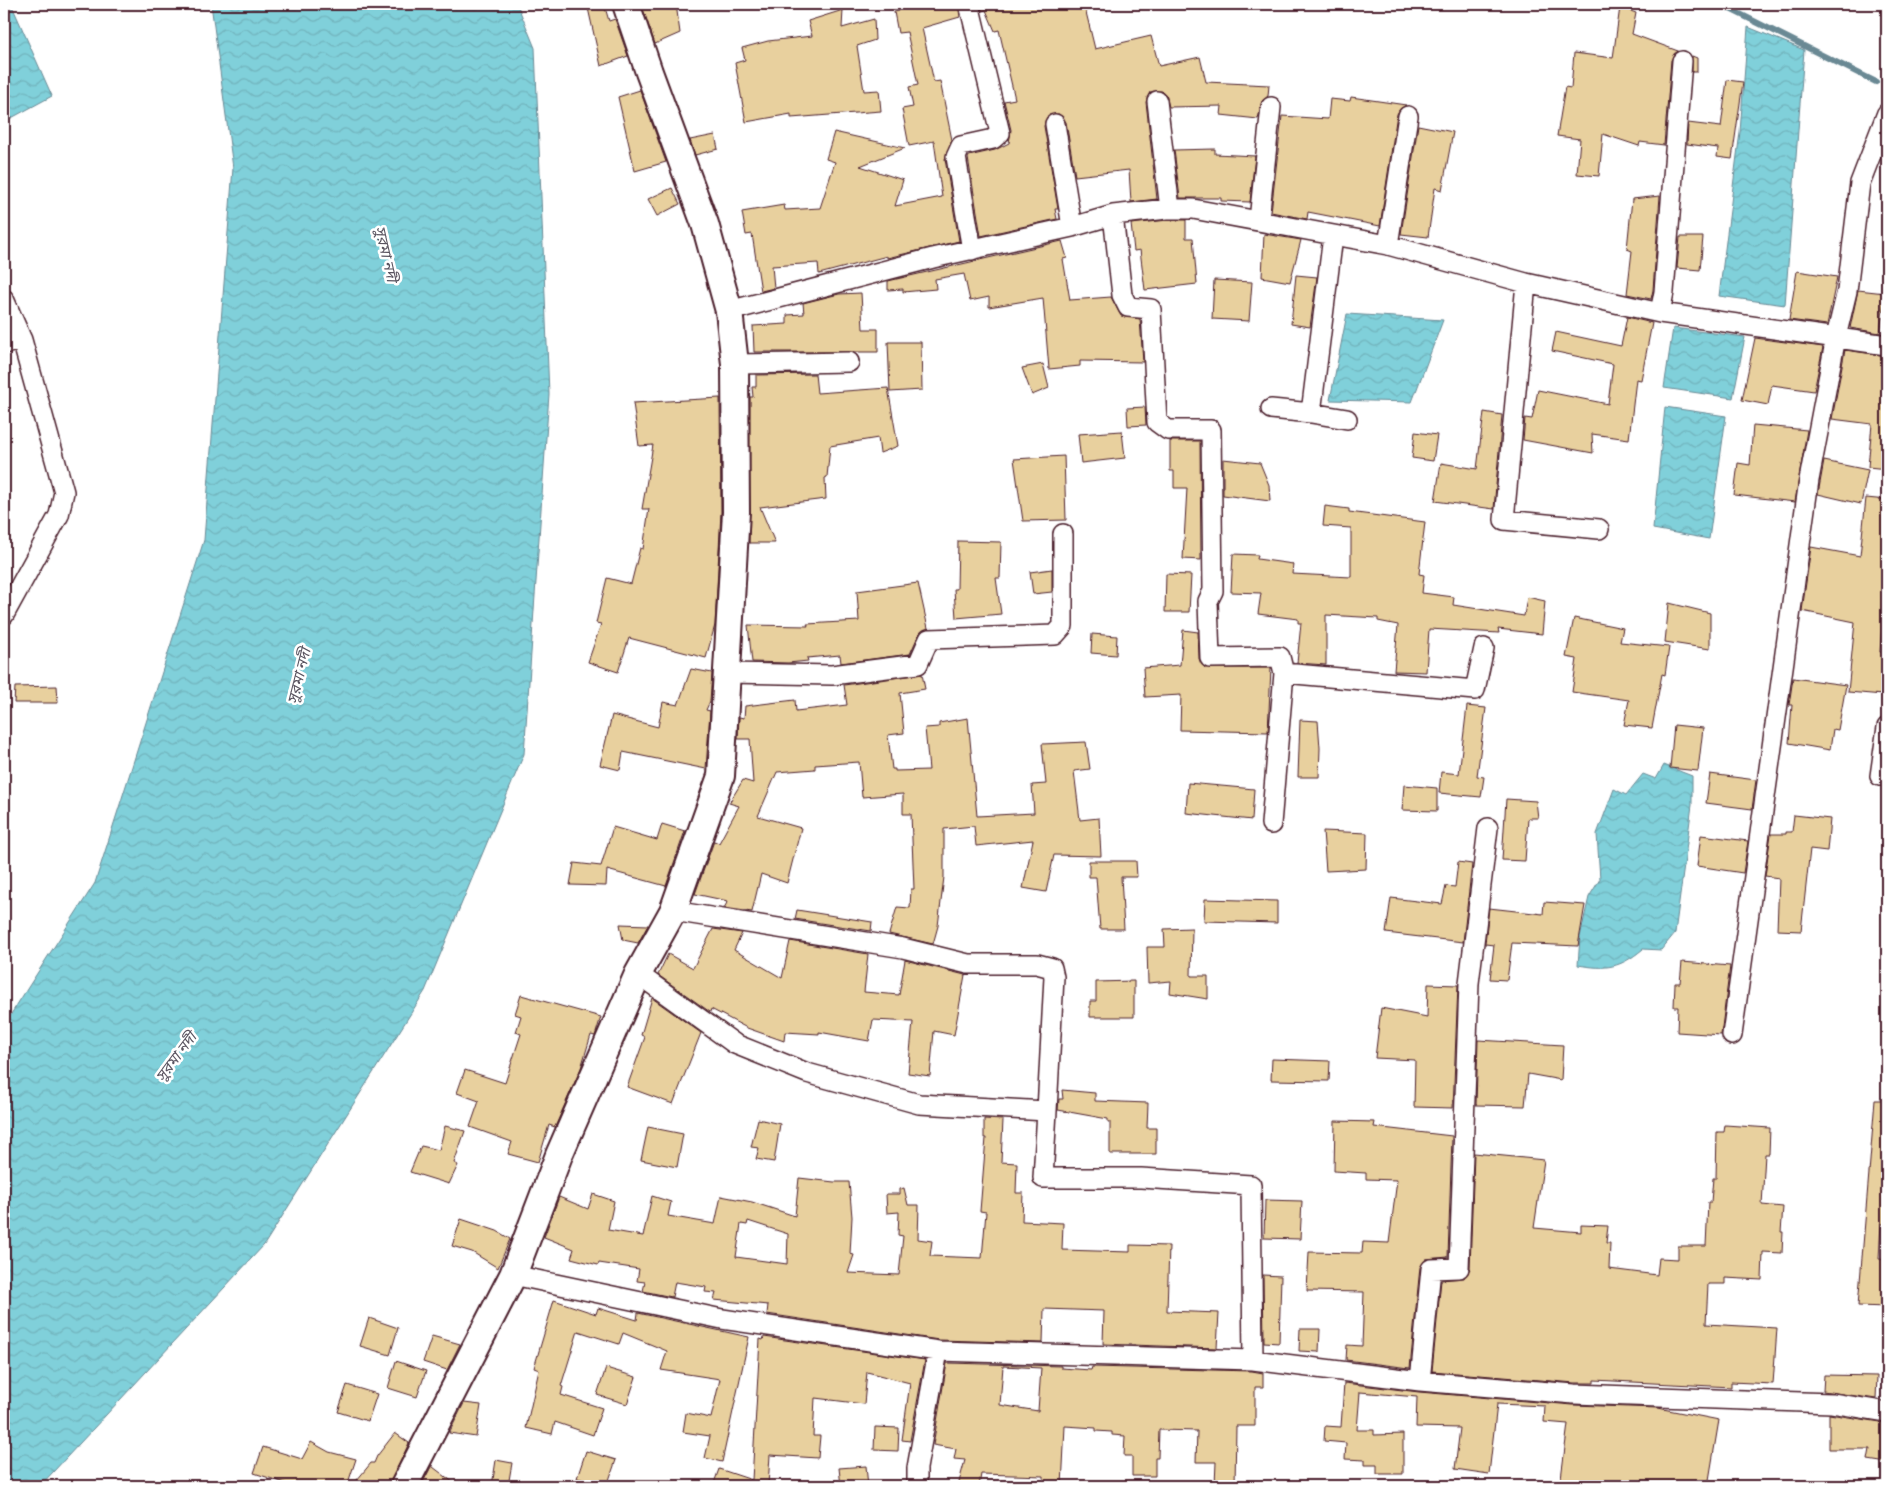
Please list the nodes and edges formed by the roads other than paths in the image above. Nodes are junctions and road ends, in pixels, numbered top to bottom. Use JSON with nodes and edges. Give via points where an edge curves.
{"nodes":[{"id":1,"x":626,"y":4,"type":"edge"},
{"id":2,"x":969,"y":4,"type":"edge"},
{"id":3,"x":1682,"y":61,"type":"dead end"},
{"id":4,"x":1157,"y":101,"type":"dead end"},
{"id":5,"x":1271,"y":107,"type":"dead end"},
{"id":6,"x":1887,"y":113,"type":"edge"},
{"id":7,"x":1408,"y":116,"type":"dead end"},
{"id":8,"x":1055,"y":124,"type":"dead end"},
{"id":9,"x":1170,"y":209,"type":"junction"},
{"id":10,"x":1113,"y":215,"type":"junction"},
{"id":11,"x":1259,"y":220,"type":"junction"},
{"id":12,"x":1072,"y":227,"type":"junction"},
{"id":13,"x":1333,"y":236,"type":"junction"},
{"id":14,"x":1388,"y":246,"type":"junction"},
{"id":15,"x":972,"y":250,"type":"junction"},
{"id":16,"x":1526,"y":283,"type":"junction"},
{"id":17,"x":4,"y":299,"type":"edge"},
{"id":18,"x":729,"y":311,"type":"junction"},
{"id":19,"x":1660,"y":313,"type":"junction"},
{"id":20,"x":1836,"y":337,"type":"junction"},
{"id":21,"x":22,"y":340,"type":"junction"},
{"id":22,"x":4,"y":344,"type":"edge"},
{"id":23,"x":1887,"y":345,"type":"edge"},
{"id":24,"x":849,"y":362,"type":"dead end"},
{"id":25,"x":736,"y":364,"type":"junction"},
{"id":26,"x":1271,"y":409,"type":"dead end"},
{"id":27,"x":1311,"y":413,"type":"junction"},
{"id":28,"x":1347,"y":419,"type":"dead end"},
{"id":29,"x":1599,"y":529,"type":"dead end"},
{"id":30,"x":1063,"y":534,"type":"dead end"},
{"id":31,"x":4,"y":615,"type":"edge"},
{"id":32,"x":1484,"y":648,"type":"dead end"},
{"id":33,"x":726,"y":673,"type":"junction"},
{"id":34,"x":1284,"y":673,"type":"junction"},
{"id":35,"x":1887,"y":727,"type":"edge"},
{"id":36,"x":1880,"y":776,"type":"dead end"},
{"id":37,"x":1271,"y":824,"type":"dead end"},
{"id":38,"x":1488,"y":828,"type":"dead end"},
{"id":39,"x":673,"y":911,"type":"junction"},
{"id":40,"x":638,"y":974,"type":"junction"},
{"id":41,"x":1732,"y":1035,"type":"dead end"},
{"id":42,"x":1047,"y":1112,"type":"junction"},
{"id":43,"x":513,"y":1275,"type":"junction"},
{"id":44,"x":938,"y":1351,"type":"junction"},
{"id":45,"x":1253,"y":1360,"type":"junction"},
{"id":46,"x":1420,"y":1382,"type":"junction"},
{"id":47,"x":1887,"y":1412,"type":"edge"},
{"id":48,"x":404,"y":1486,"type":"edge"},
{"id":49,"x":917,"y":1486,"type":"edge"}],
"edges":[{"from":1,"to":18,"type":"street","via":[[705,224]]},
{"from":2,"to":15,"type":"street","via":[[1000,132],[993,139],[961,146],[956,157]]},
{"from":3,"to":19,"type":"street"},
{"from":4,"to":9,"type":"street"},
{"from":5,"to":11,"type":"street"},
{"from":6,"to":20,"type":"street","via":[[1860,183],[1847,291]]},
{"from":7,"to":14,"type":"street"},
{"from":8,"to":12,"type":"street"},
{"from":9,"to":10,"type":"street"},
{"from":9,"to":11,"type":"street","via":[[1193,209]]},
{"from":10,"to":12,"type":"street"},
{"from":10,"to":34,"type":"street","via":[[1122,295],[1128,307],[1151,309],[1157,422],[1168,430],[1211,430],[1210,658],[1280,657]]},
{"from":11,"to":13,"type":"street"},
{"from":12,"to":15,"type":"street"},
{"from":13,"to":14,"type":"street"},
{"from":13,"to":27,"type":"street"},
{"from":14,"to":16,"type":"street"},
{"from":15,"to":18,"type":"street"},
{"from":16,"to":19,"type":"street"},
{"from":16,"to":29,"type":"street","via":[[1504,520]]},
{"from":17,"to":21,"type":"street"},
{"from":18,"to":25,"type":"street"},
{"from":19,"to":20,"type":"street"},
{"from":20,"to":23,"type":"street"},
{"from":20,"to":41,"type":"street","via":[[1809,480]]},
{"from":21,"to":22,"type":"street"},
{"from":21,"to":31,"type":"street","via":[[64,492],[59,515]]},
{"from":24,"to":25,"type":"street"},
{"from":25,"to":33,"type":"street","via":[[736,512]]},
{"from":26,"to":27,"type":"street"},
{"from":27,"to":28,"type":"street"},
{"from":30,"to":33,"type":"street","via":[[1063,626],[1055,634],[928,639],[918,664],[842,673]]},
{"from":32,"to":34,"type":"street","via":[[1475,690]]},
{"from":33,"to":39,"type":"street","via":[[721,776]]},
{"from":34,"to":37,"type":"street"},
{"from":35,"to":36,"type":"street"},
{"from":38,"to":46,"type":"street","via":[[1469,983],[1459,1268],[1431,1269]]},
{"from":39,"to":40,"type":"street"},
{"from":39,"to":42,"type":"street","via":[[904,948],[968,964],[1037,964],[1052,968]]},
{"from":40,"to":42,"type":"street","via":[[734,1044],[807,1074],[919,1104]]},
{"from":40,"to":43,"type":"street","via":[[559,1155]]},
{"from":42,"to":45,"type":"street","via":[[1043,1178],[1141,1178],[1251,1185]]},
{"from":43,"to":44,"type":"street","via":[[722,1319]]},
{"from":43,"to":48,"type":"street"},
{"from":44,"to":45,"type":"street"},
{"from":44,"to":49,"type":"street","via":[[917,1468]]},
{"from":45,"to":46,"type":"street"},
{"from":46,"to":47,"type":"street","via":[[1574,1394],[1832,1404]]}]}
